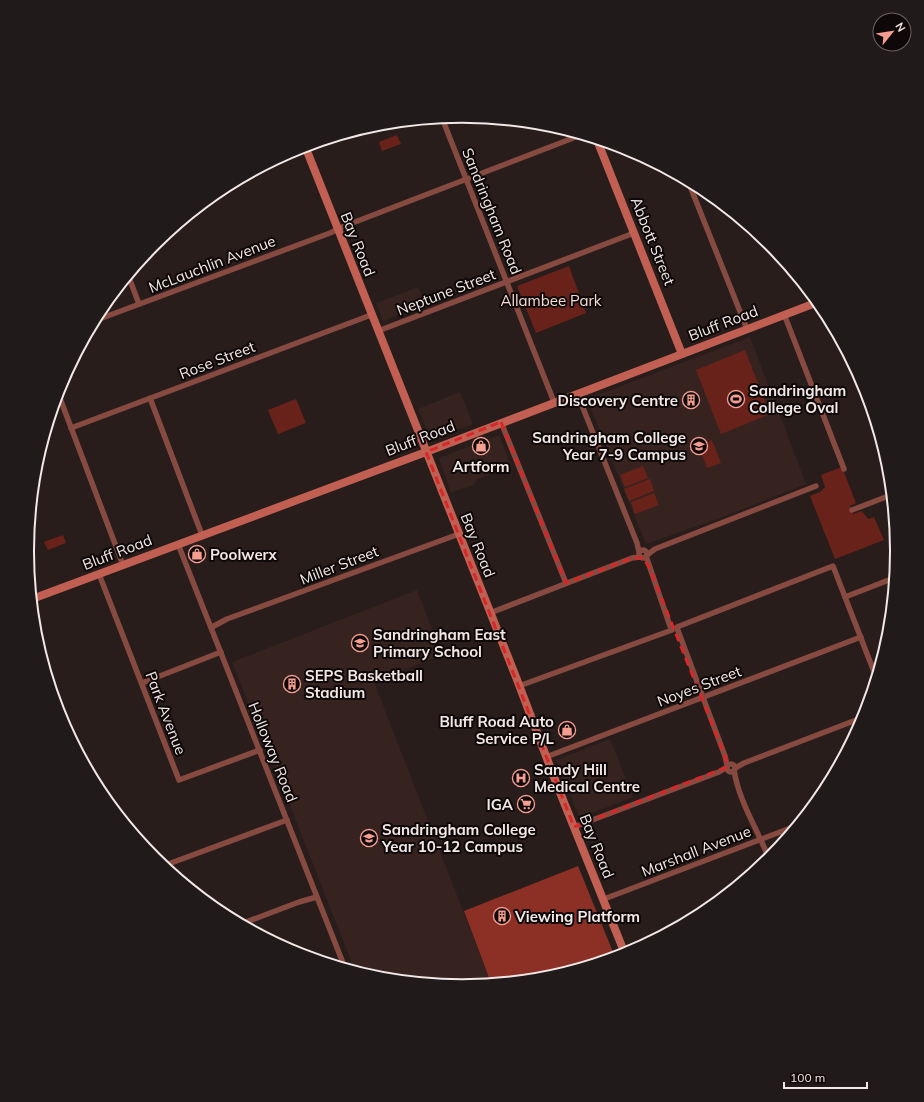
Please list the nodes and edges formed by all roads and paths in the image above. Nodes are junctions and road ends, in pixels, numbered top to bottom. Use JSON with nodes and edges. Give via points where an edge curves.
{"nodes":[{"id":1,"x":444,"y":124,"type":"edge"},
{"id":2,"x":573,"y":138,"type":"edge"},
{"id":3,"x":599,"y":146,"type":"edge"},
{"id":4,"x":307,"y":152,"type":"edge"},
{"id":5,"x":466,"y":179,"type":"junction"},
{"id":6,"x":691,"y":190,"type":"edge"},
{"id":7,"x":338,"y":230,"type":"junction"},
{"id":8,"x":634,"y":233,"type":"junction"},
{"id":9,"x":130,"y":281,"type":"edge"},
{"id":10,"x":507,"y":282,"type":"junction"},
{"id":11,"x":139,"y":304,"type":"junction"},
{"id":12,"x":812,"y":304,"type":"edge"},
{"id":13,"x":784,"y":314,"type":"junction"},
{"id":14,"x":371,"y":315,"type":"junction"},
{"id":15,"x":102,"y":319,"type":"edge"},
{"id":16,"x":747,"y":329,"type":"junction"},
{"id":17,"x":378,"y":331,"type":"junction"},
{"id":18,"x":682,"y":354,"type":"junction"},
{"id":19,"x":577,"y":394,"type":"junction"},
{"id":20,"x":150,"y":398,"type":"junction"},
{"id":21,"x":61,"y":402,"type":"edge"},
{"id":22,"x":554,"y":402,"type":"junction"},
{"id":23,"x":501,"y":422,"type":"junction"},
{"id":24,"x":71,"y":428,"type":"junction"},
{"id":25,"x":426,"y":452,"type":"junction"},
{"id":26,"x":844,"y":469,"type":"dead end"},
{"id":27,"x":816,"y":486,"type":"dead end"},
{"id":28,"x":886,"y":497,"type":"edge"},
{"id":29,"x":852,"y":510,"type":"dead end"},
{"id":30,"x":459,"y":534,"type":"junction"},
{"id":31,"x":202,"y":535,"type":"junction"},
{"id":32,"x":178,"y":544,"type":"junction"},
{"id":33,"x":643,"y":554,"type":"junction"},
{"id":34,"x":123,"y":565,"type":"junction"},
{"id":35,"x":99,"y":574,"type":"junction"},
{"id":36,"x":889,"y":580,"type":"edge"},
{"id":37,"x":566,"y":583,"type":"junction"},
{"id":38,"x":37,"y":597,"type":"edge"},
{"id":39,"x":845,"y":597,"type":"junction"},
{"id":40,"x":490,"y":613,"type":"junction"},
{"id":41,"x":211,"y":625,"type":"junction"},
{"id":42,"x":674,"y":627,"type":"junction"},
{"id":43,"x":861,"y":637,"type":"junction"},
{"id":44,"x":221,"y":652,"type":"junction"},
{"id":45,"x":874,"y":666,"type":"edge"},
{"id":46,"x":142,"y":683,"type":"junction"},
{"id":47,"x":519,"y":686,"type":"junction"},
{"id":48,"x":702,"y":698,"type":"junction"},
{"id":49,"x":855,"y":721,"type":"edge"},
{"id":50,"x":260,"y":750,"type":"junction"},
{"id":51,"x":546,"y":757,"type":"junction"},
{"id":52,"x":731,"y":768,"type":"junction"},
{"id":53,"x":287,"y":820,"type":"junction"},
{"id":54,"x":574,"y":827,"type":"junction"},
{"id":55,"x":787,"y":830,"type":"edge"},
{"id":56,"x":760,"y":840,"type":"junction"},
{"id":57,"x":766,"y":853,"type":"edge"},
{"id":58,"x":170,"y":864,"type":"edge"},
{"id":59,"x":317,"y":895,"type":"junction"},
{"id":60,"x":604,"y":899,"type":"junction"},
{"id":61,"x":247,"y":922,"type":"edge"},
{"id":62,"x":622,"y":947,"type":"edge"},
{"id":63,"x":342,"y":961,"type":"edge"}],
"edges":[{"from":1,"to":5,"type":"street","name":"Sandringham Road"},
{"from":2,"to":5,"type":"street","name":"McLauchlin Avenue"},
{"from":3,"to":8,"type":"main road","name":"Abbott Street"},
{"from":4,"to":7,"type":"main road","name":"Bay Road"},
{"from":5,"to":7,"type":"street","name":"McLauchlin Avenue"},
{"from":5,"to":10,"type":"street","name":"Sandringham Road"},
{"from":6,"to":16,"type":"street"},
{"from":7,"to":11,"type":"street","name":"McLauchlin Avenue"},
{"from":7,"to":14,"type":"main road","name":"Bay Road"},
{"from":8,"to":10,"type":"street","name":"Neptune Street"},
{"from":8,"to":18,"type":"main road","name":"Abbott Street"},
{"from":9,"to":11,"type":"street"},
{"from":10,"to":17,"type":"street","name":"Neptune Street"},
{"from":10,"to":22,"type":"street","name":"Sandringham Road"},
{"from":11,"to":15,"type":"street","name":"McLauchlin Avenue"},
{"from":12,"to":13,"type":"main road","name":"Bluff Road"},
{"from":13,"to":16,"type":"main road","name":"Bluff Road"},
{"from":13,"to":26,"type":"street"},
{"from":14,"to":17,"type":"main road","name":"Bay Road"},
{"from":14,"to":20,"type":"street","name":"Rose Street"},
{"from":16,"to":18,"type":"main road","name":"Bluff Road"},
{"from":17,"to":25,"type":"main road","name":"Bay Road"},
{"from":18,"to":19,"type":"main road","name":"Bluff Road"},
{"from":19,"to":22,"type":"main road","name":"Bluff Road"},
{"from":19,"to":33,"type":"street"},
{"from":20,"to":24,"type":"street","name":"Rose Street"},
{"from":20,"to":31,"type":"street"},
{"from":21,"to":24,"type":"street"},
{"from":22,"to":23,"type":"main road","name":"Bluff Road"},
{"from":23,"to":25,"type":"main road","name":"Bluff Road"},
{"from":23,"to":37,"type":"street"},
{"from":24,"to":34,"type":"street"},
{"from":25,"to":30,"type":"main road","name":"Bay Road"},
{"from":25,"to":31,"type":"main road","name":"Bluff Road"},
{"from":27,"to":33,"type":"street"},
{"from":28,"to":29,"type":"street"},
{"from":30,"to":40,"type":"main road","name":"Bay Road"},
{"from":30,"to":41,"type":"street","name":"Miller Street"},
{"from":31,"to":32,"type":"main road","name":"Bluff Road"},
{"from":32,"to":34,"type":"main road","name":"Bluff Road"},
{"from":32,"to":41,"type":"street","name":"Holloway Road"},
{"from":33,"to":37,"type":"street"},
{"from":33,"to":42,"type":"street"},
{"from":34,"to":35,"type":"main road","name":"Bluff Road"},
{"from":35,"to":38,"type":"main road","name":"Bluff Road"},
{"from":35,"to":46,"type":"street","name":"Park Avenue"},
{"from":36,"to":39,"type":"street"},
{"from":37,"to":40,"type":"street"},
{"from":39,"to":42,"type":"street","via":[[833,566]]},
{"from":39,"to":43,"type":"street"},
{"from":40,"to":47,"type":"main road","name":"Bay Road"},
{"from":41,"to":44,"type":"street","name":"Holloway Road"},
{"from":42,"to":47,"type":"street"},
{"from":42,"to":48,"type":"street"},
{"from":43,"to":45,"type":"street"},
{"from":43,"to":48,"type":"street","name":"Noyes Street"},
{"from":44,"to":46,"type":"street"},
{"from":44,"to":50,"type":"street","name":"Holloway Road"},
{"from":46,"to":50,"type":"street","name":"Park Avenue","via":[[179,780]]},
{"from":47,"to":51,"type":"main road","name":"Bay Road"},
{"from":48,"to":51,"type":"street","name":"Noyes Street"},
{"from":48,"to":52,"type":"street"},
{"from":49,"to":52,"type":"street"},
{"from":50,"to":53,"type":"street","name":"Holloway Road"},
{"from":51,"to":54,"type":"main road","name":"Bay Road"},
{"from":52,"to":54,"type":"street"},
{"from":52,"to":56,"type":"street"},
{"from":53,"to":58,"type":"street"},
{"from":53,"to":59,"type":"street","name":"Holloway Road"},
{"from":54,"to":60,"type":"main road","name":"Bay Road"},
{"from":55,"to":56,"type":"street","name":"Marshall Avenue"},
{"from":56,"to":57,"type":"street"},
{"from":56,"to":60,"type":"street","name":"Marshall Avenue"},
{"from":59,"to":61,"type":"street"},
{"from":59,"to":63,"type":"street","name":"Holloway Road"},
{"from":60,"to":62,"type":"main road","name":"Bay Road"}]}
